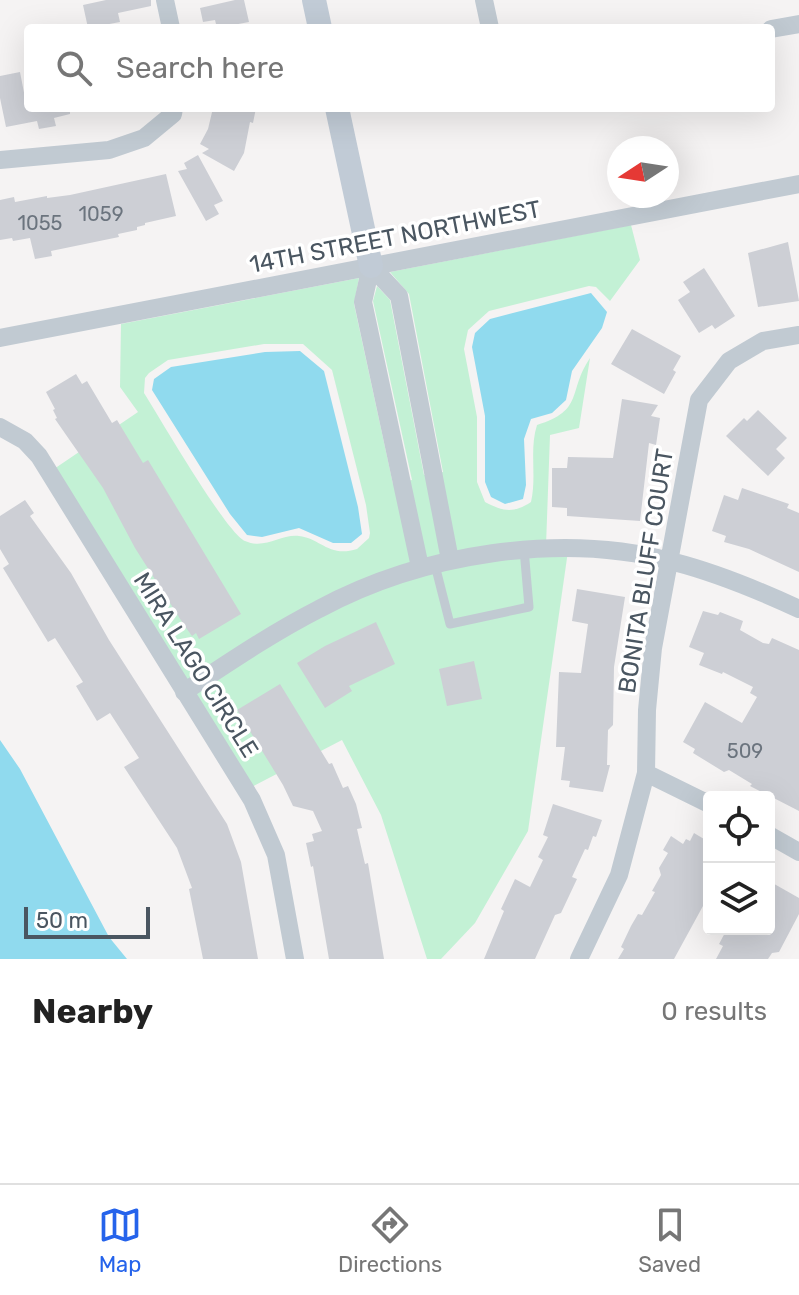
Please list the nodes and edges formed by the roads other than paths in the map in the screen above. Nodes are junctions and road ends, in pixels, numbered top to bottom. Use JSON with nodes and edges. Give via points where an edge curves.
{"nodes":[{"id":1,"x":165,"y":0,"type":"edge"},
{"id":2,"x":314,"y":0,"type":"edge"},
{"id":3,"x":484,"y":0,"type":"edge"},
{"id":4,"x":170,"y":24,"type":"edge"},
{"id":5,"x":319,"y":24,"type":"edge"},
{"id":6,"x":489,"y":24,"type":"edge"},
{"id":7,"x":799,"y":24,"type":"edge"},
{"id":8,"x":775,"y":28,"type":"edge"},
{"id":9,"x":173,"y":112,"type":"edge"},
{"id":10,"x":338,"y":112,"type":"edge"},
{"id":11,"x":0,"y":160,"type":"edge"},
{"id":12,"x":799,"y":184,"type":"edge"},
{"id":13,"x":371,"y":266,"type":"junction"},
{"id":14,"x":799,"y":335,"type":"edge"},
{"id":15,"x":0,"y":338,"type":"edge"},
{"id":16,"x":0,"y":427,"type":"edge"},
{"id":17,"x":524,"y":549,"type":"junction"},
{"id":18,"x":671,"y":561,"type":"junction"},
{"id":19,"x":435,"y":563,"type":"junction"},
{"id":20,"x":799,"y":609,"type":"edge"},
{"id":21,"x":184,"y":692,"type":"junction"},
{"id":22,"x":646,"y":773,"type":"junction"},
{"id":23,"x":703,"y":801,"type":"edge"},
{"id":24,"x":775,"y":838,"type":"edge"},
{"id":25,"x":799,"y":852,"type":"edge"},
{"id":26,"x":295,"y":959,"type":"edge"},
{"id":27,"x":579,"y":959,"type":"edge"}],
"edges":[{"from":1,"to":4,"type":"street"},
{"from":2,"to":5,"type":"street"},
{"from":3,"to":6,"type":"street"},
{"from":7,"to":8,"type":"street"},
{"from":9,"to":11,"type":"street","via":[[144,138],[109,150]]},
{"from":10,"to":13,"type":"street"},
{"from":12,"to":13,"type":"street","name":"14TH STREET NORTHWEST"},
{"from":13,"to":15,"type":"street","name":"14TH STREET NORTHWEST"},
{"from":13,"to":19,"type":"street","via":[[363,302]]},
{"from":13,"to":19,"type":"street","via":[[399,296]]},
{"from":14,"to":18,"type":"street","name":"BONITA BLUFF COURT","via":[[763,341],[729,361],[699,400]]},
{"from":16,"to":21,"type":"street","name":"MIRA LAGO CIRCLE","via":[[39,456]]},
{"from":17,"to":18,"type":"street","via":[[607,551]]},
{"from":17,"to":19,"type":"street"},
{"from":17,"to":19,"type":"lane","via":[[529,607],[450,624]]},
{"from":18,"to":20,"type":"street"},
{"from":18,"to":22,"type":"street","name":"BONITA BLUFF COURT","via":[[653,648]]},
{"from":19,"to":21,"type":"street","via":[[321,607]]},
{"from":21,"to":26,"type":"street","name":"MIRA LAGO CIRCLE","via":[[252,800],[276,855]]},
{"from":22,"to":23,"type":"street"},
{"from":22,"to":27,"type":"street","name":"BONITA BLUFF COURT","via":[[619,875]]},
{"from":24,"to":25,"type":"street"}]}
